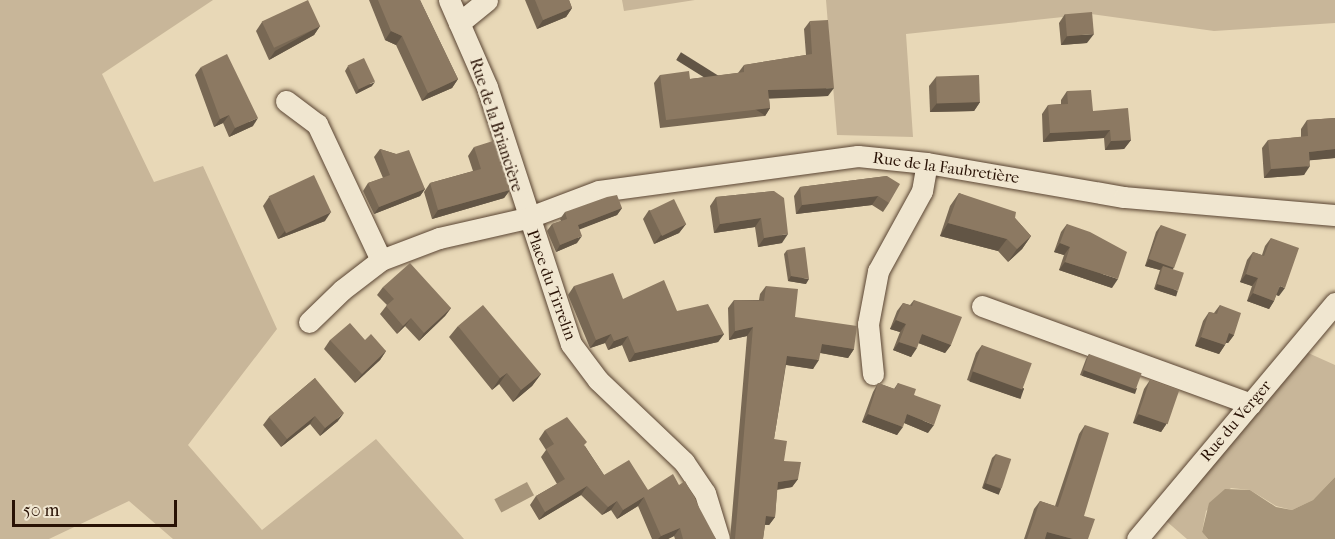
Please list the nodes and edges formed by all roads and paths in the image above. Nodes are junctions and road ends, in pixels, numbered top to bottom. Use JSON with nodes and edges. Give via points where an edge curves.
{"nodes":[{"id":1,"x":449,"y":0,"type":"edge"},
{"id":2,"x":487,"y":0,"type":"edge"},
{"id":3,"x":459,"y":23,"type":"junction"},
{"id":4,"x":286,"y":101,"type":"dead end"},
{"id":5,"x":927,"y":163,"type":"junction"},
{"id":6,"x":1335,"y":215,"type":"edge"},
{"id":7,"x":527,"y":218,"type":"junction"},
{"id":8,"x":381,"y":260,"type":"junction"},
{"id":9,"x":1335,"y":303,"type":"edge"},
{"id":10,"x":982,"y":306,"type":"dead end"},
{"id":11,"x":309,"y":322,"type":"dead end"},
{"id":12,"x":873,"y":374,"type":"dead end"},
{"id":13,"x":1251,"y":404,"type":"junction"},
{"id":14,"x":719,"y":539,"type":"edge"},
{"id":15,"x":1137,"y":539,"type":"edge"}],
"edges":[{"from":1,"to":3,"type":"street","name":"Rue de la Briancière"},
{"from":2,"to":3,"type":"street"},
{"from":3,"to":7,"type":"street","name":"Rue de la Briancière","via":[[488,87]]},
{"from":4,"to":8,"type":"street","via":[[317,124]]},
{"from":5,"to":6,"type":"street","name":"Rue de la Faubretière","via":[[1124,197]]},
{"from":5,"to":7,"type":"street","name":"Rue de la Faubretière","via":[[858,156],[599,192]]},
{"from":5,"to":12,"type":"street","via":[[922,191],[878,270],[868,324]]},
{"from":7,"to":8,"type":"street","name":"Rue de la Faubretière","via":[[439,238]]},
{"from":7,"to":14,"type":"street","name":"Place du Tirrelin","via":[[570,344],[598,380],[665,442],[705,493]]},
{"from":8,"to":11,"type":"street","name":"Rue de la Faubretière"},
{"from":9,"to":13,"type":"street","name":"Rue du Verger"},
{"from":10,"to":13,"type":"street"},
{"from":13,"to":15,"type":"street","name":"Rue du Verger"}]}
